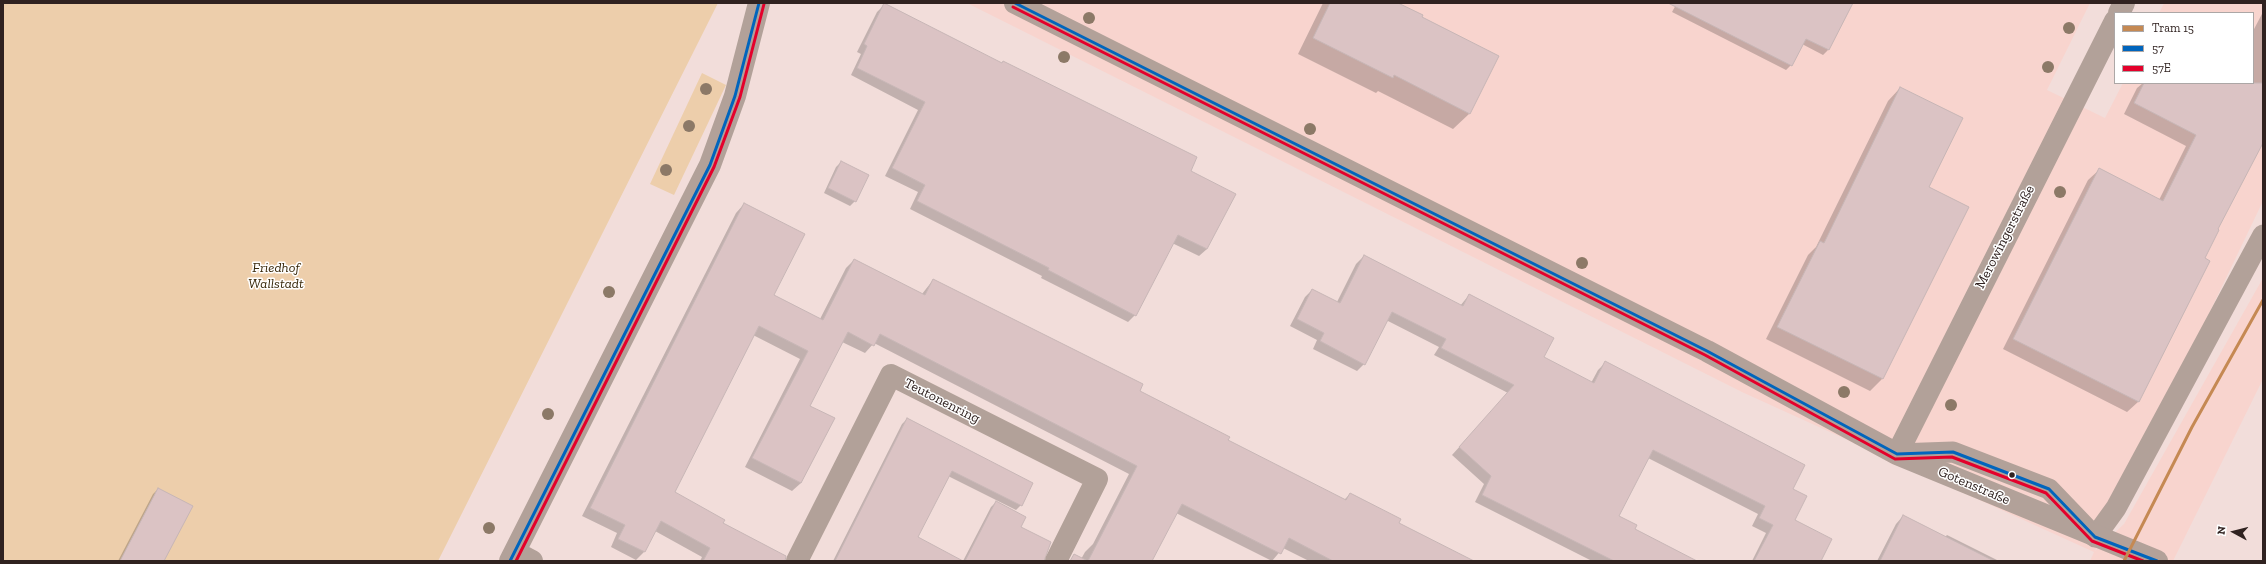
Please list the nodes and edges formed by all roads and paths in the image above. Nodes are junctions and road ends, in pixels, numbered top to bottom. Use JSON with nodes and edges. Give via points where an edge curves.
{"nodes":[{"id":1,"x":758,"y":3,"type":"edge"},
{"id":2,"x":1015,"y":3,"type":"edge"},
{"id":3,"x":2124,"y":3,"type":"edge"},
{"id":4,"x":2120,"y":12,"type":"edge"},
{"id":5,"x":2114,"y":23,"type":"edge"},
{"id":6,"x":2263,"y":235,"type":"edge"},
{"id":7,"x":1897,"y":454,"type":"junction"},
{"id":8,"x":2095,"y":537,"type":"junction"},
{"id":9,"x":519,"y":558,"type":"edge"},
{"id":10,"x":2152,"y":558,"type":"edge"},
{"id":11,"x":797,"y":561,"type":"edge"},
{"id":12,"x":1056,"y":561,"type":"edge"}],
"edges":[{"from":1,"to":9,"type":"street","via":[[735,96],[710,165]]},
{"from":2,"to":7,"type":"street","name":"Gotenstraße","via":[[1707,350]]},
{"from":3,"to":4,"type":"street"},
{"from":5,"to":7,"type":"street","name":"Merowingerstraße"},
{"from":6,"to":8,"type":"lane","via":[[2116,508]]},
{"from":7,"to":8,"type":"street","name":"Gotenstraße"},
{"from":8,"to":10,"type":"street","name":"Gotenstraße"},
{"from":11,"to":12,"type":"street","name":"Teutonenring","via":[[891,375],[1097,479]]}]}
